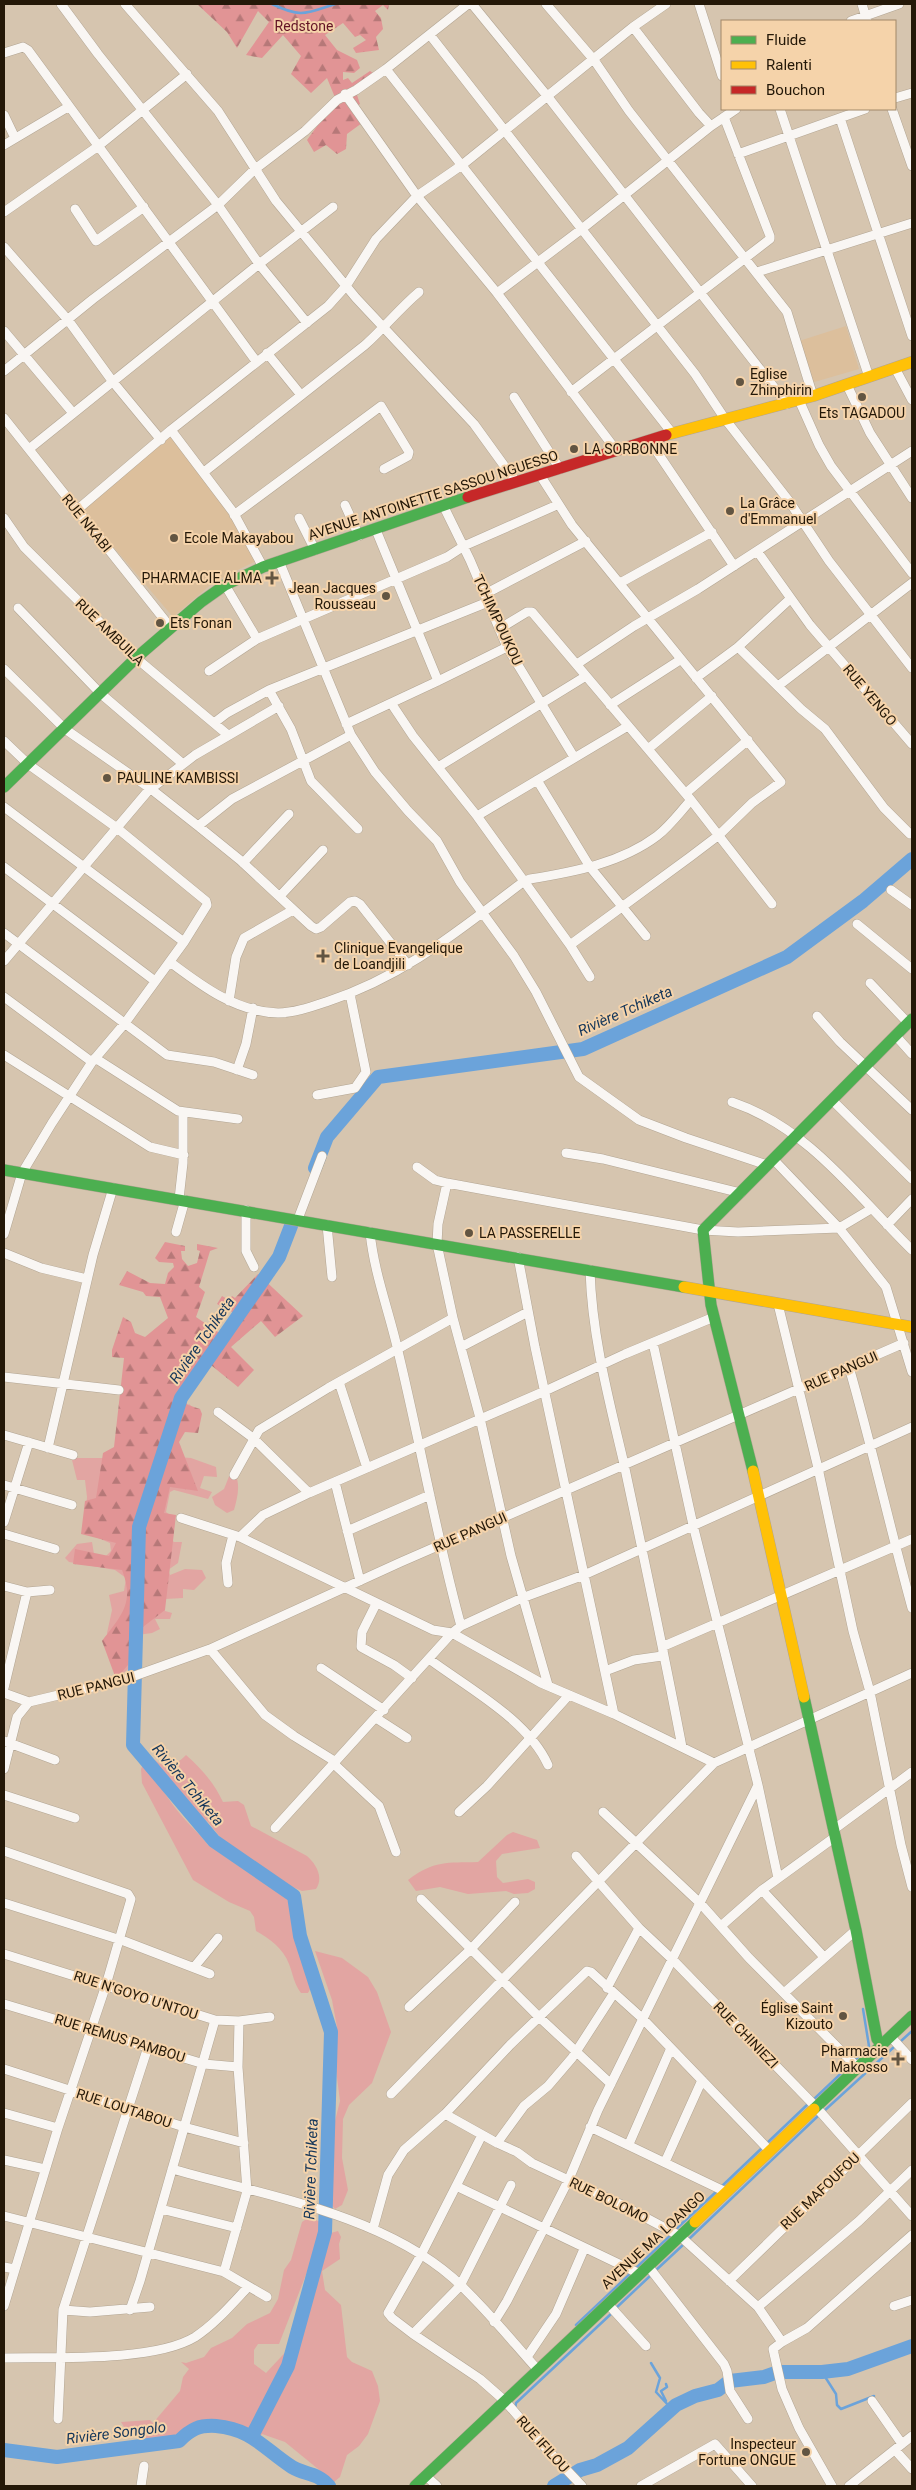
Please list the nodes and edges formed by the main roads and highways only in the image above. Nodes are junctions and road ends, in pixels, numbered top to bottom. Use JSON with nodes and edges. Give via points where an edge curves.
{"nodes":[{"id":1,"x":912,"y":362,"type":"edge"},
{"id":2,"x":4,"y":787,"type":"edge"},
{"id":3,"x":910,"y":1021,"type":"edge"},
{"id":4,"x":4,"y":1170,"type":"edge"},
{"id":5,"x":709,"y":1292,"type":"junction"},
{"id":6,"x":912,"y":1327,"type":"edge"},
{"id":7,"x":912,"y":2016,"type":"edge"},
{"id":8,"x":882,"y":2045,"type":"junction"},
{"id":9,"x":415,"y":2486,"type":"edge"}],
"edges":[{"from":1,"to":2,"type":"main road","name":"AVENUE ANTOINETTE SASSOU NGUESSO","via":[[787,404],[616,450],[263,567],[225,585],[201,602],[136,658]]},
{"from":3,"to":5,"type":"main road","via":[[703,1230]]},
{"from":4,"to":5,"type":"main road"},
{"from":5,"to":6,"type":"main road"},
{"from":5,"to":8,"type":"main road","via":[[758,1494],[856,1930],[877,2038]]},
{"from":7,"to":8,"type":"main road","name":"AVENUE MA LOANGO"},
{"from":8,"to":9,"type":"main road","name":"AVENUE MA LOANGO"}]}
